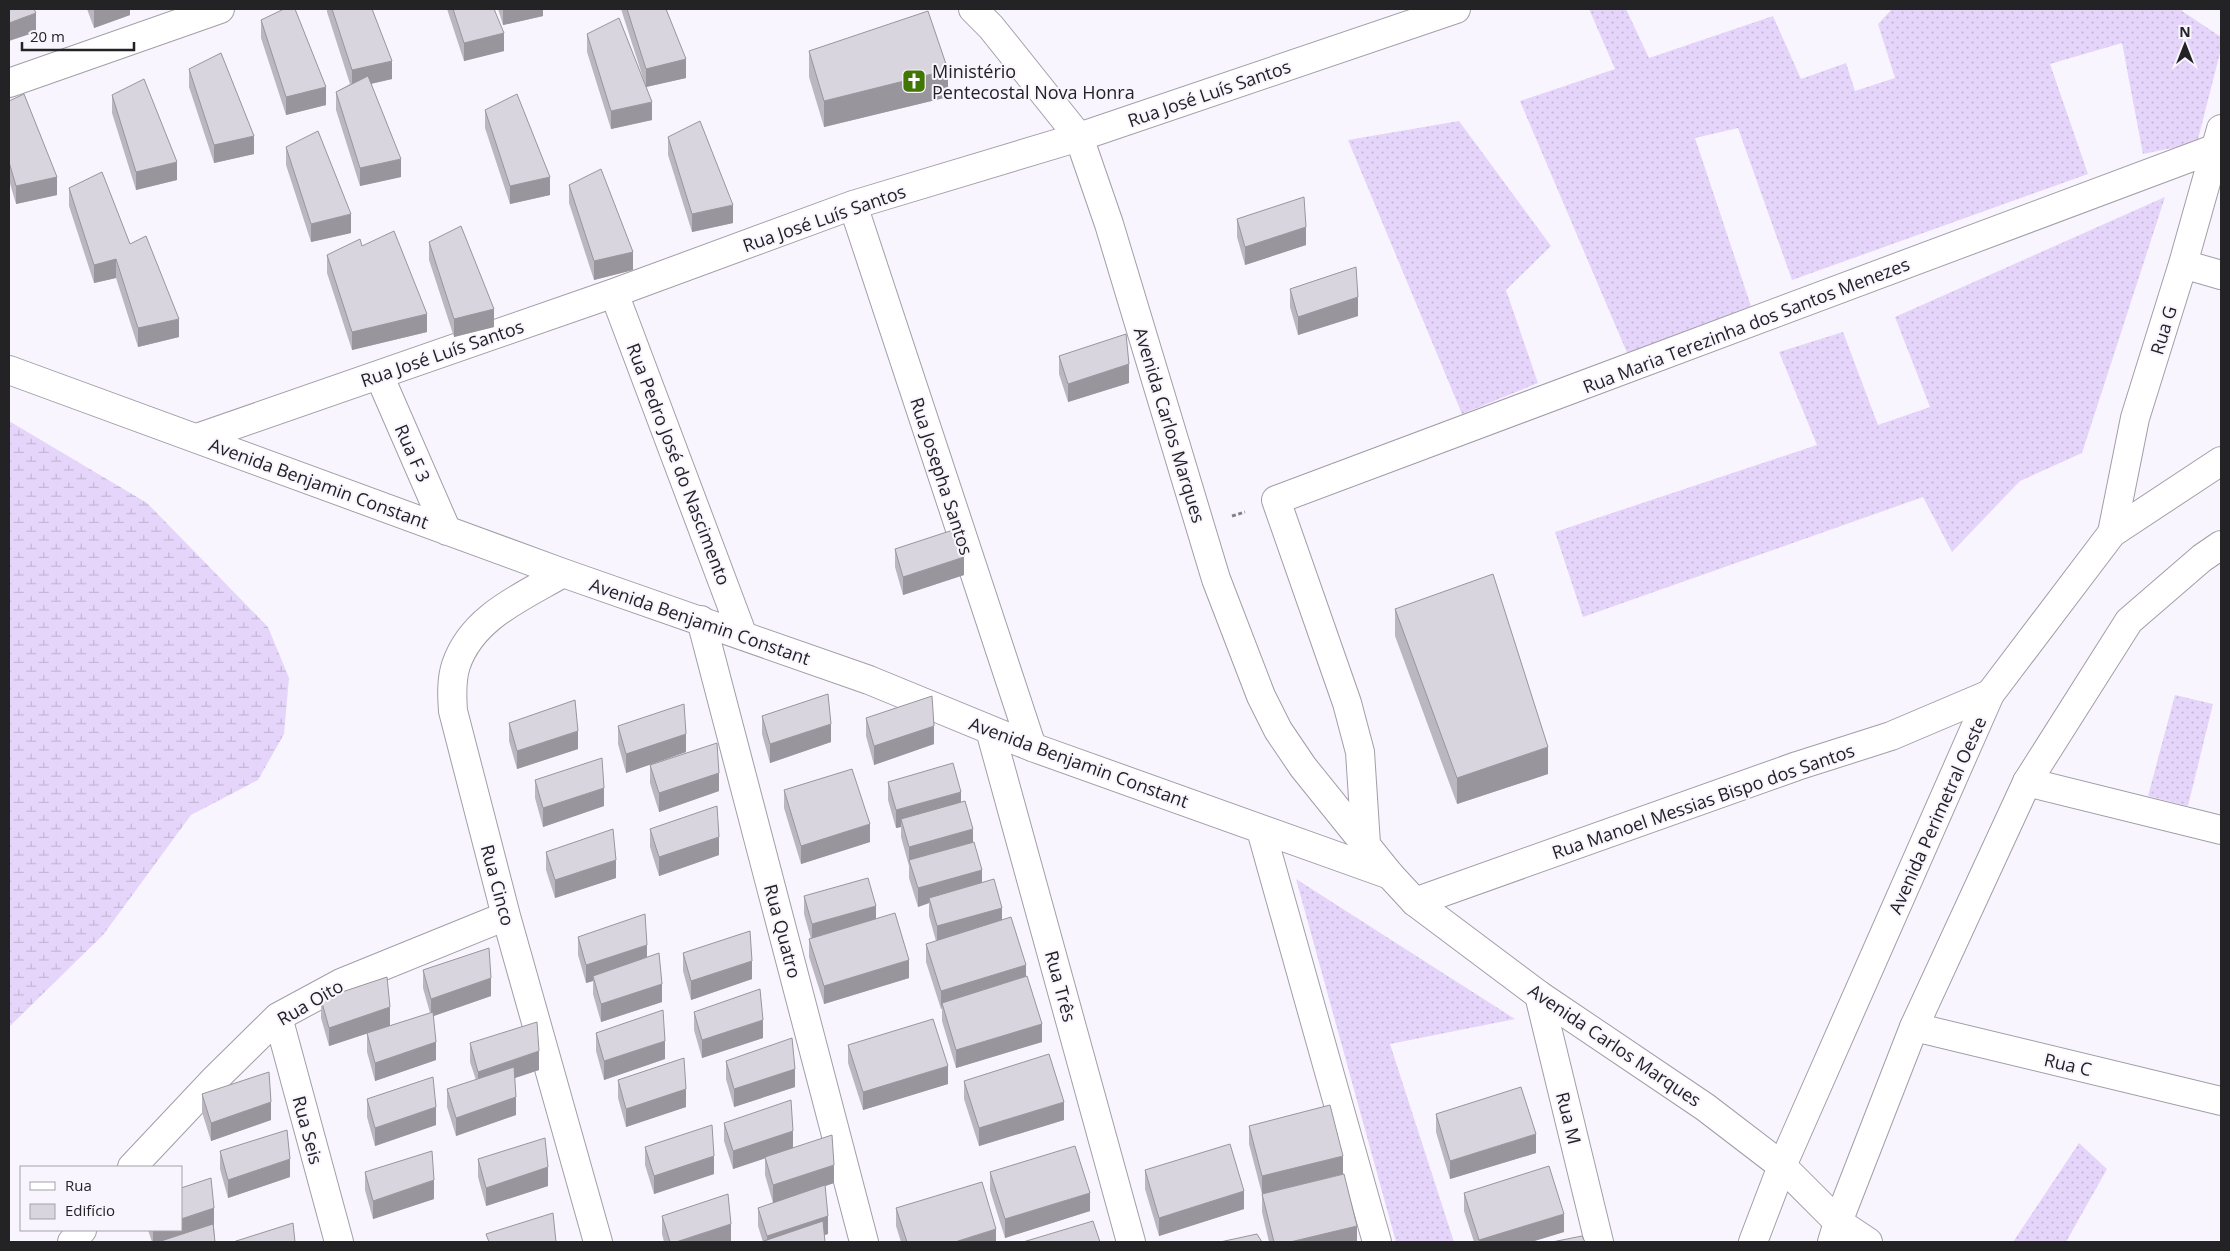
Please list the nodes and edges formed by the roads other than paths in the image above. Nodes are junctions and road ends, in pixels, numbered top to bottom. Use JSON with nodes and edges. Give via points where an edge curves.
{"nodes":[{"id":1,"x":220,"y":9,"type":"edge"},
{"id":2,"x":973,"y":9,"type":"edge"},
{"id":3,"x":1456,"y":9,"type":"edge"},
{"id":4,"x":9,"y":82,"type":"edge"},
{"id":5,"x":1079,"y":137,"type":"junction"},
{"id":6,"x":2219,"y":139,"type":"edge"},
{"id":7,"x":853,"y":205,"type":"junction"},
{"id":8,"x":2183,"y":264,"type":"junction"},
{"id":9,"x":2221,"y":276,"type":"edge"},
{"id":10,"x":614,"y":293,"type":"junction"},
{"id":11,"x":9,"y":370,"type":"edge"},
{"id":12,"x":378,"y":375,"type":"junction"},
{"id":13,"x":196,"y":438,"type":"junction"},
{"id":14,"x":2221,"y":461,"type":"edge"},
{"id":15,"x":447,"y":531,"type":"junction"},
{"id":16,"x":2112,"y":533,"type":"junction"},
{"id":17,"x":2215,"y":556,"type":"edge"},
{"id":18,"x":563,"y":573,"type":"junction"},
{"id":19,"x":701,"y":620,"type":"junction"},
{"id":20,"x":743,"y":636,"type":"junction"},
{"id":21,"x":1990,"y":694,"type":"junction"},
{"id":22,"x":990,"y":730,"type":"junction"},
{"id":23,"x":1032,"y":746,"type":"junction"},
{"id":24,"x":2027,"y":782,"type":"junction"},
{"id":25,"x":1261,"y":830,"type":"junction"},
{"id":26,"x":2221,"y":830,"type":"edge"},
{"id":27,"x":1366,"y":844,"type":"junction"},
{"id":28,"x":1390,"y":875,"type":"junction"},
{"id":29,"x":1415,"y":902,"type":"junction"},
{"id":30,"x":506,"y":916,"type":"junction"},
{"id":31,"x":1539,"y":994,"type":"junction"},
{"id":32,"x":278,"y":1017,"type":"junction"},
{"id":33,"x":1914,"y":1027,"type":"junction"},
{"id":34,"x":2221,"y":1101,"type":"edge"},
{"id":35,"x":133,"y":1166,"type":"edge"},
{"id":36,"x":1782,"y":1166,"type":"junction"},
{"id":37,"x":81,"y":1231,"type":"edge"},
{"id":38,"x":1835,"y":1232,"type":"edge"},
{"id":39,"x":72,"y":1242,"type":"edge"},
{"id":40,"x":338,"y":1242,"type":"edge"},
{"id":41,"x":598,"y":1242,"type":"edge"},
{"id":42,"x":864,"y":1242,"type":"edge"},
{"id":43,"x":1131,"y":1242,"type":"edge"},
{"id":44,"x":1378,"y":1242,"type":"edge"},
{"id":45,"x":1599,"y":1242,"type":"edge"},
{"id":46,"x":1753,"y":1242,"type":"edge"},
{"id":47,"x":1868,"y":1242,"type":"edge"}],
"edges":[{"from":1,"to":4,"type":"street"},
{"from":2,"to":5,"type":"street","name":"Avenida Carlos Marques"},
{"from":3,"to":5,"type":"street","name":"Rua José Luís Santos"},
{"from":5,"to":7,"type":"street","name":"Rua José Luís Santos"},
{"from":5,"to":27,"type":"street","name":"Avenida Carlos Marques","via":[[1109,224],[1216,579],[1261,696],[1278,730],[1303,767]]},
{"from":6,"to":8,"type":"street","name":"Rua G"},
{"from":6,"to":27,"type":"street","name":"Rua Maria Terezinha dos Santos Menezes","via":[[1276,500],[1348,702],[1360,752]]},
{"from":7,"to":10,"type":"street","name":"Rua José Luís Santos"},
{"from":7,"to":23,"type":"street","name":"Rua Josepha Santos"},
{"from":8,"to":9,"type":"street"},
{"from":8,"to":16,"type":"street","name":"Rua G","via":[[2135,418]]},
{"from":10,"to":12,"type":"street","name":"Rua José Luís Santos"},
{"from":10,"to":20,"type":"street","name":"Rua Pedro José do Nascimento"},
{"from":11,"to":13,"type":"street","name":"Avenida Benjamin Constant"},
{"from":12,"to":13,"type":"street","name":"Rua José Luís Santos"},
{"from":12,"to":15,"type":"street","name":"Rua F 3"},
{"from":13,"to":15,"type":"street","name":"Avenida Benjamin Constant"},
{"from":14,"to":16,"type":"street","name":"Avenida Perimetral Oeste"},
{"from":15,"to":18,"type":"street","name":"Avenida Benjamin Constant"},
{"from":16,"to":21,"type":"street","name":"Avenida Perimetral Oeste"},
{"from":17,"to":24,"type":"street","via":[[2129,621]]},
{"from":18,"to":19,"type":"street","name":"Avenida Benjamin Constant"},
{"from":18,"to":30,"type":"street","name":"Rua Cinco","via":[[493,614],[478,627],[455,666],[453,711]]},
{"from":19,"to":20,"type":"street","name":"Avenida Benjamin Constant"},
{"from":19,"to":42,"type":"street","name":"Rua Quatro"},
{"from":20,"to":22,"type":"street","name":"Avenida Benjamin Constant","via":[[869,680]]},
{"from":21,"to":29,"type":"street","name":"Rua Manoel Messias Bispo dos Santos","via":[[1891,736],[1797,766]]},
{"from":21,"to":36,"type":"street","name":"Avenida Perimetral Oeste"},
{"from":22,"to":23,"type":"street","name":"Avenida Benjamin Constant"},
{"from":22,"to":43,"type":"street","name":"Rua Três"},
{"from":23,"to":25,"type":"street","name":"Avenida Benjamin Constant"},
{"from":24,"to":26,"type":"street"},
{"from":24,"to":33,"type":"street"},
{"from":25,"to":28,"type":"street","name":"Avenida Benjamin Constant"},
{"from":25,"to":44,"type":"street"},
{"from":27,"to":28,"type":"street","name":"Avenida Carlos Marques"},
{"from":28,"to":29,"type":"street","name":"Avenida Carlos Marques"},
{"from":29,"to":31,"type":"street","name":"Avenida Carlos Marques"},
{"from":30,"to":32,"type":"street","name":"Rua Oito","via":[[340,983]]},
{"from":30,"to":41,"type":"street","name":"Rua Cinco"},
{"from":31,"to":36,"type":"street","name":"Avenida Carlos Marques","via":[[1705,1107]]},
{"from":31,"to":45,"type":"street","name":"Rua M"},
{"from":32,"to":35,"type":"street","name":"Rua Oito"},
{"from":32,"to":40,"type":"street","name":"Rua Seis"},
{"from":33,"to":34,"type":"street","name":"Rua C"},
{"from":33,"to":38,"type":"street"},
{"from":36,"to":38,"type":"street","name":"Avenida Carlos Marques"},
{"from":36,"to":46,"type":"street","name":"Avenida Perimetral Oeste"},
{"from":37,"to":39,"type":"street"},
{"from":38,"to":47,"type":"street","name":"Avenida Carlos Marques"}]}
